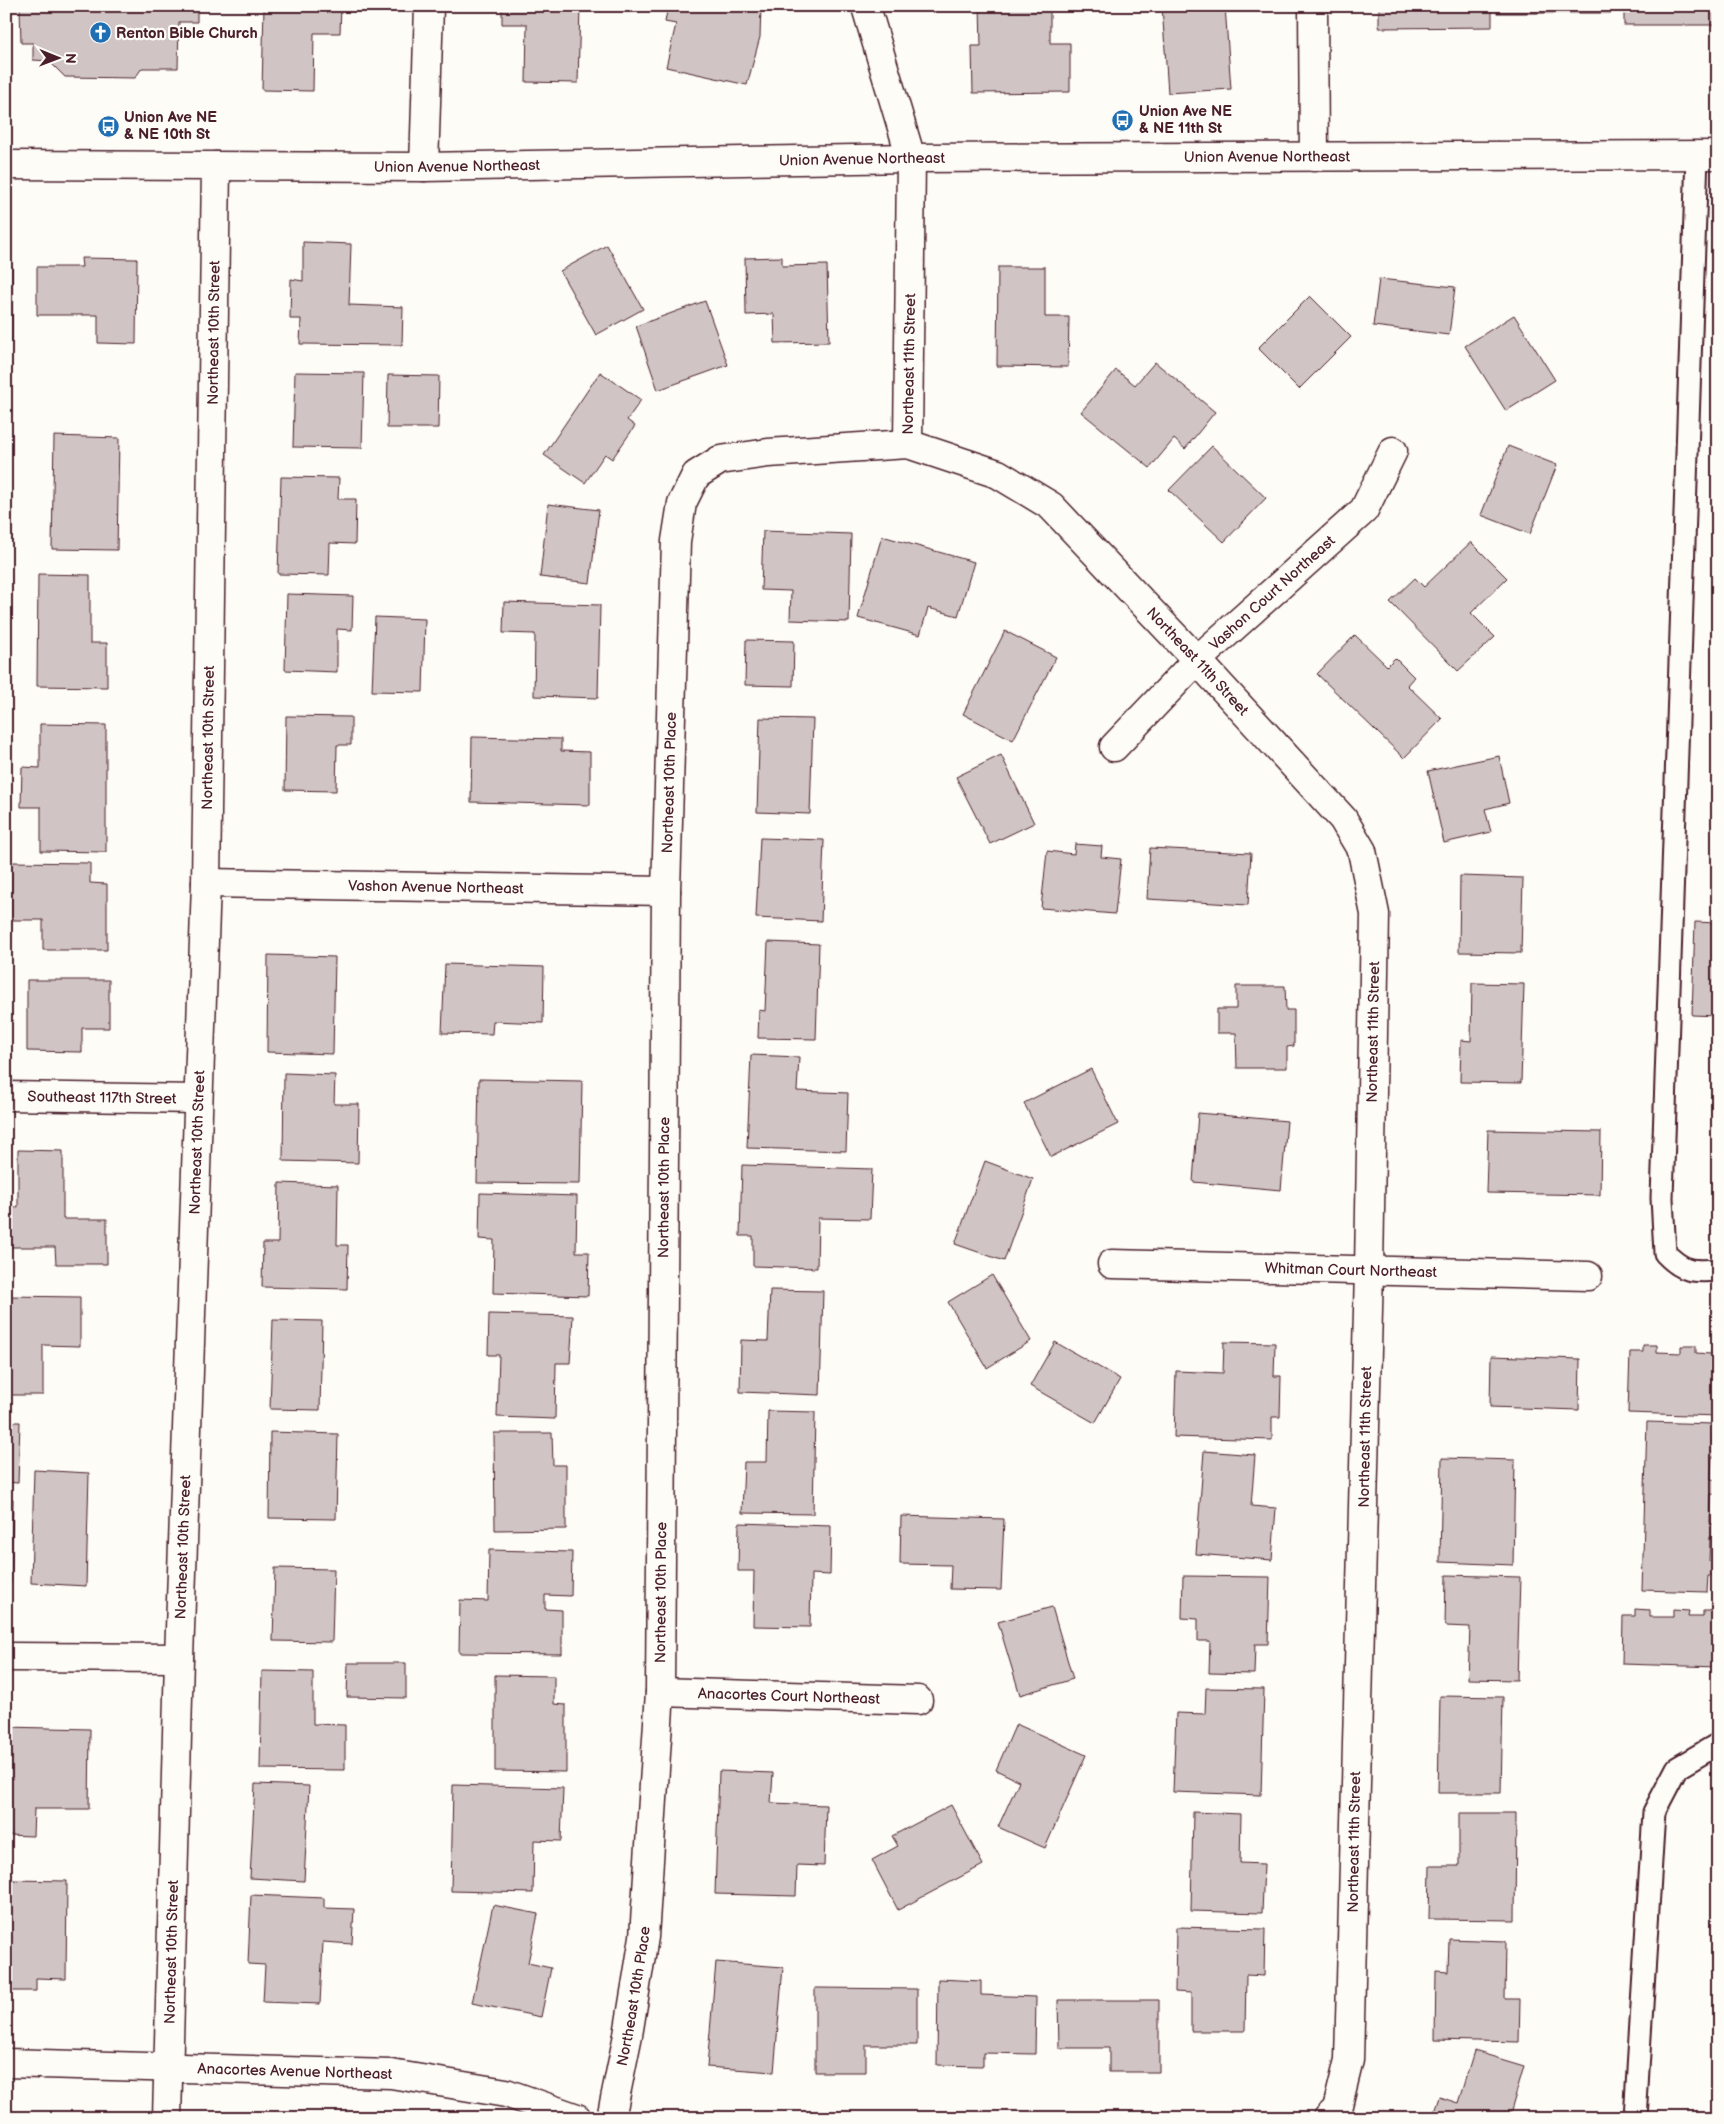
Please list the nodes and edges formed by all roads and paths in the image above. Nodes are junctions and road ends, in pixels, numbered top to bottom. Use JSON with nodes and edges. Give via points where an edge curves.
{"nodes":[{"id":1,"x":429,"y":6,"type":"edge"},
{"id":2,"x":1312,"y":6,"type":"edge"},
{"id":3,"x":866,"y":7,"type":"edge"},
{"id":4,"x":1708,"y":155,"type":"edge"},
{"id":5,"x":1314,"y":157,"type":"junction"},
{"id":6,"x":911,"y":158,"type":"junction"},
{"id":7,"x":6,"y":164,"type":"edge"},
{"id":8,"x":216,"y":166,"type":"junction"},
{"id":9,"x":424,"y":167,"type":"junction"},
{"id":10,"x":908,"y":444,"type":"junction"},
{"id":11,"x":1393,"y":451,"type":"dead end"},
{"id":12,"x":1197,"y":660,"type":"junction"},
{"id":13,"x":1114,"y":746,"type":"dead end"},
{"id":14,"x":206,"y":883,"type":"junction"},
{"id":15,"x":666,"y":891,"type":"junction"},
{"id":16,"x":6,"y":1096,"type":"edge"},
{"id":17,"x":198,"y":1099,"type":"junction"},
{"id":18,"x":1112,"y":1264,"type":"dead end"},
{"id":19,"x":1369,"y":1270,"type":"junction"},
{"id":20,"x":1718,"y":1270,"type":"edge"},
{"id":21,"x":1588,"y":1276,"type":"dead end"},
{"id":22,"x":6,"y":1657,"type":"edge"},
{"id":23,"x":179,"y":1658,"type":"junction"},
{"id":24,"x":660,"y":1692,"type":"junction"},
{"id":25,"x":918,"y":1700,"type":"dead end"},
{"id":26,"x":1718,"y":1744,"type":"edge"},
{"id":27,"x":6,"y":2063,"type":"edge"},
{"id":28,"x":168,"y":2069,"type":"junction"},
{"id":29,"x":167,"y":2118,"type":"edge"},
{"id":30,"x":577,"y":2118,"type":"edge"},
{"id":31,"x":611,"y":2118,"type":"edge"},
{"id":32,"x":1328,"y":2118,"type":"edge"},
{"id":33,"x":1635,"y":2118,"type":"edge"}],
"edges":[{"from":1,"to":9,"type":"street"},
{"from":2,"to":5,"type":"street"},
{"from":3,"to":6,"type":"street","name":"Northeast 11th Street"},
{"from":4,"to":5,"type":"street","name":"Union Avenue Northeast"},
{"from":4,"to":20,"type":"lane","via":[[1662,1198],[1665,1253],[1675,1264],[1693,1272]]},
{"from":5,"to":6,"type":"street","name":"Union Avenue Northeast"},
{"from":6,"to":9,"type":"street","name":"Union Avenue Northeast"},
{"from":6,"to":10,"type":"street","name":"Northeast 11th Street"},
{"from":7,"to":8,"type":"street","name":"Union Avenue Northeast"},
{"from":8,"to":9,"type":"street","name":"Union Avenue Northeast"},
{"from":8,"to":14,"type":"street","name":"Northeast 10th Street"},
{"from":10,"to":12,"type":"street","name":"Northeast 11th Street","via":[[998,474],[1051,506]]},
{"from":10,"to":15,"type":"street","name":"Northeast 10th Place","via":[[768,453],[720,460],[696,475],[682,503],[676,541]]},
{"from":11,"to":12,"type":"street","name":"Vashon Court Northeast","via":[[1364,510]]},
{"from":12,"to":13,"type":"street","name":"Vashon Court Northeast"},
{"from":12,"to":19,"type":"street","name":"Northeast 11th Street","via":[[1343,820],[1362,850],[1375,914]]},
{"from":14,"to":15,"type":"street","name":"Vashon Avenue Northeast"},
{"from":14,"to":17,"type":"street","name":"Northeast 10th Street"},
{"from":15,"to":24,"type":"street","name":"Northeast 10th Place"},
{"from":16,"to":17,"type":"street","name":"Southeast 117th Street"},
{"from":17,"to":23,"type":"street","name":"Northeast 10th Street"},
{"from":18,"to":19,"type":"street","name":"Whitman Court Northeast"},
{"from":19,"to":21,"type":"street","name":"Whitman Court Northeast"},
{"from":19,"to":32,"type":"street","name":"Northeast 11th Street","via":[[1349,2060],[1336,2109]]},
{"from":22,"to":23,"type":"street"},
{"from":23,"to":28,"type":"street","name":"Northeast 10th Street"},
{"from":24,"to":25,"type":"street","name":"Anacortes Court Northeast"},
{"from":24,"to":31,"type":"street","name":"Northeast 10th Place","via":[[644,1937]]},
{"from":26,"to":33,"type":"lane","via":[[1677,1768],[1654,1812]]},
{"from":27,"to":28,"type":"street","name":"Anacortes Avenue Northeast"},
{"from":28,"to":29,"type":"street","name":"Northeast 10th Street"},
{"from":28,"to":30,"type":"street","name":"Anacortes Avenue Northeast","via":[[391,2074],[506,2093]]}]}
